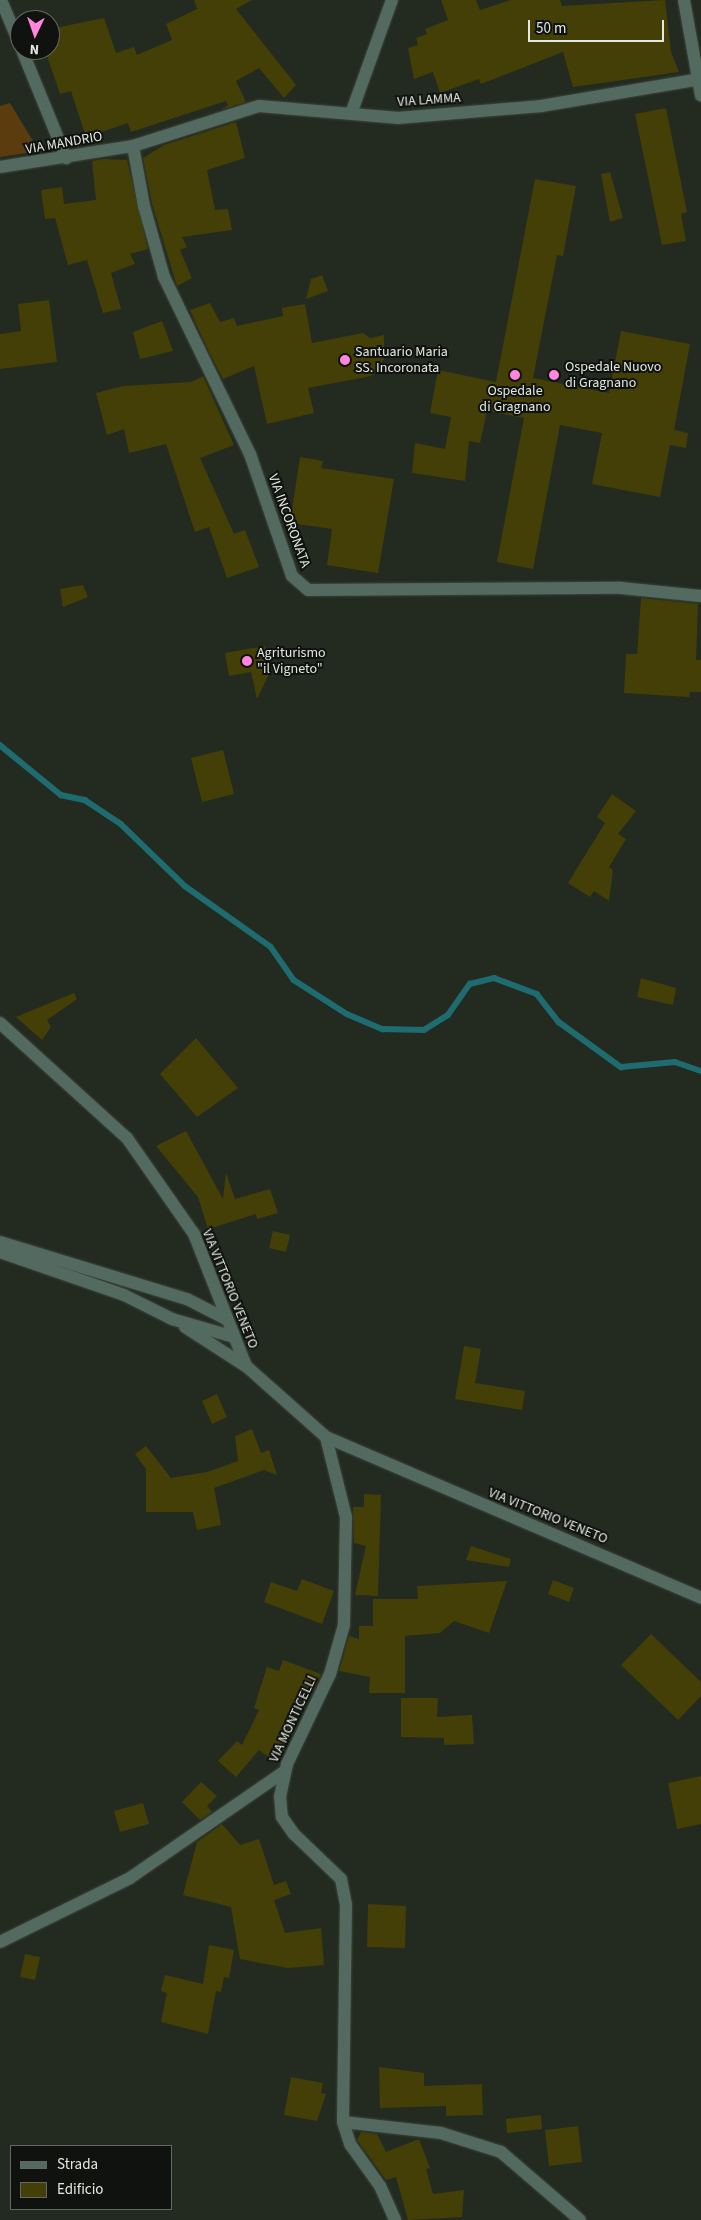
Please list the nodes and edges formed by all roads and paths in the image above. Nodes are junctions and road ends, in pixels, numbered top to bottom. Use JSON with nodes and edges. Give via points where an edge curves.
{"nodes":[{"id":1,"x":1,"y":0,"type":"edge"},
{"id":2,"x":392,"y":0,"type":"edge"},
{"id":3,"x":684,"y":0,"type":"edge"},
{"id":4,"x":10,"y":21,"type":"edge"},
{"id":5,"x":26,"y":60,"type":"edge"},
{"id":6,"x":699,"y":79,"type":"edge"},
{"id":7,"x":701,"y":95,"type":"edge"},
{"id":8,"x":352,"y":111,"type":"junction"},
{"id":9,"x":133,"y":146,"type":"junction"},
{"id":10,"x":66,"y":158,"type":"junction"},
{"id":11,"x":0,"y":167,"type":"edge"},
{"id":12,"x":701,"y":596,"type":"edge"},
{"id":13,"x":0,"y":1023,"type":"edge"},
{"id":14,"x":0,"y":1242,"type":"edge"},
{"id":15,"x":0,"y":1252,"type":"edge"},
{"id":16,"x":172,"y":1319,"type":"junction"},
{"id":17,"x":226,"y":1319,"type":"junction"},
{"id":18,"x":231,"y":1336,"type":"junction"},
{"id":19,"x":246,"y":1366,"type":"junction"},
{"id":20,"x":326,"y":1437,"type":"junction"},
{"id":21,"x":701,"y":1598,"type":"edge"},
{"id":22,"x":285,"y":1771,"type":"junction"},
{"id":23,"x":0,"y":1942,"type":"edge"},
{"id":24,"x":343,"y":2122,"type":"junction"},
{"id":25,"x":396,"y":2220,"type":"edge"},
{"id":26,"x":580,"y":2220,"type":"edge"}],
"edges":[{"from":1,"to":4,"type":"street"},
{"from":2,"to":8,"type":"street"},
{"from":3,"to":6,"type":"street"},
{"from":5,"to":10,"type":"street"},
{"from":6,"to":7,"type":"street"},
{"from":6,"to":8,"type":"street","name":"VIA LAMMA","via":[[531,107],[398,118]]},
{"from":8,"to":9,"type":"street","name":"VIA LAMMA","via":[[259,106]]},
{"from":9,"to":10,"type":"street","name":"VIA MANDRIO"},
{"from":9,"to":12,"type":"street","name":"VIA INCORONATA","via":[[144,206],[164,277],[250,454],[292,576],[308,590],[620,588]]},
{"from":10,"to":11,"type":"street","name":"VIA MANDRIO"},
{"from":13,"to":17,"type":"street","name":"VIA VITTORIO VENETO","via":[[126,1138],[194,1234]]},
{"from":14,"to":17,"type":"street","via":[[187,1299]]},
{"from":15,"to":16,"type":"street","via":[[124,1295]]},
{"from":16,"to":18,"type":"street"},
{"from":16,"to":19,"type":"street"},
{"from":17,"to":18,"type":"street","name":"VIA VITTORIO VENETO"},
{"from":18,"to":19,"type":"street","name":"VIA VITTORIO VENETO"},
{"from":19,"to":20,"type":"street","name":"VIA VITTORIO VENETO"},
{"from":20,"to":21,"type":"street","name":"VIA VITTORIO VENETO"},
{"from":20,"to":22,"type":"street","name":"VIA MONTICELLI","via":[[346,1516],[344,1625],[330,1674]]},
{"from":22,"to":23,"type":"street","via":[[130,1878]]},
{"from":22,"to":24,"type":"street","name":"VIA MONTICELLI","via":[[280,1783],[282,1817],[341,1879],[346,1905]]},
{"from":24,"to":25,"type":"street","name":"VIA MONTICELLI","via":[[350,2144],[380,2186]]},
{"from":24,"to":26,"type":"street","via":[[441,2133],[501,2152]]}]}
